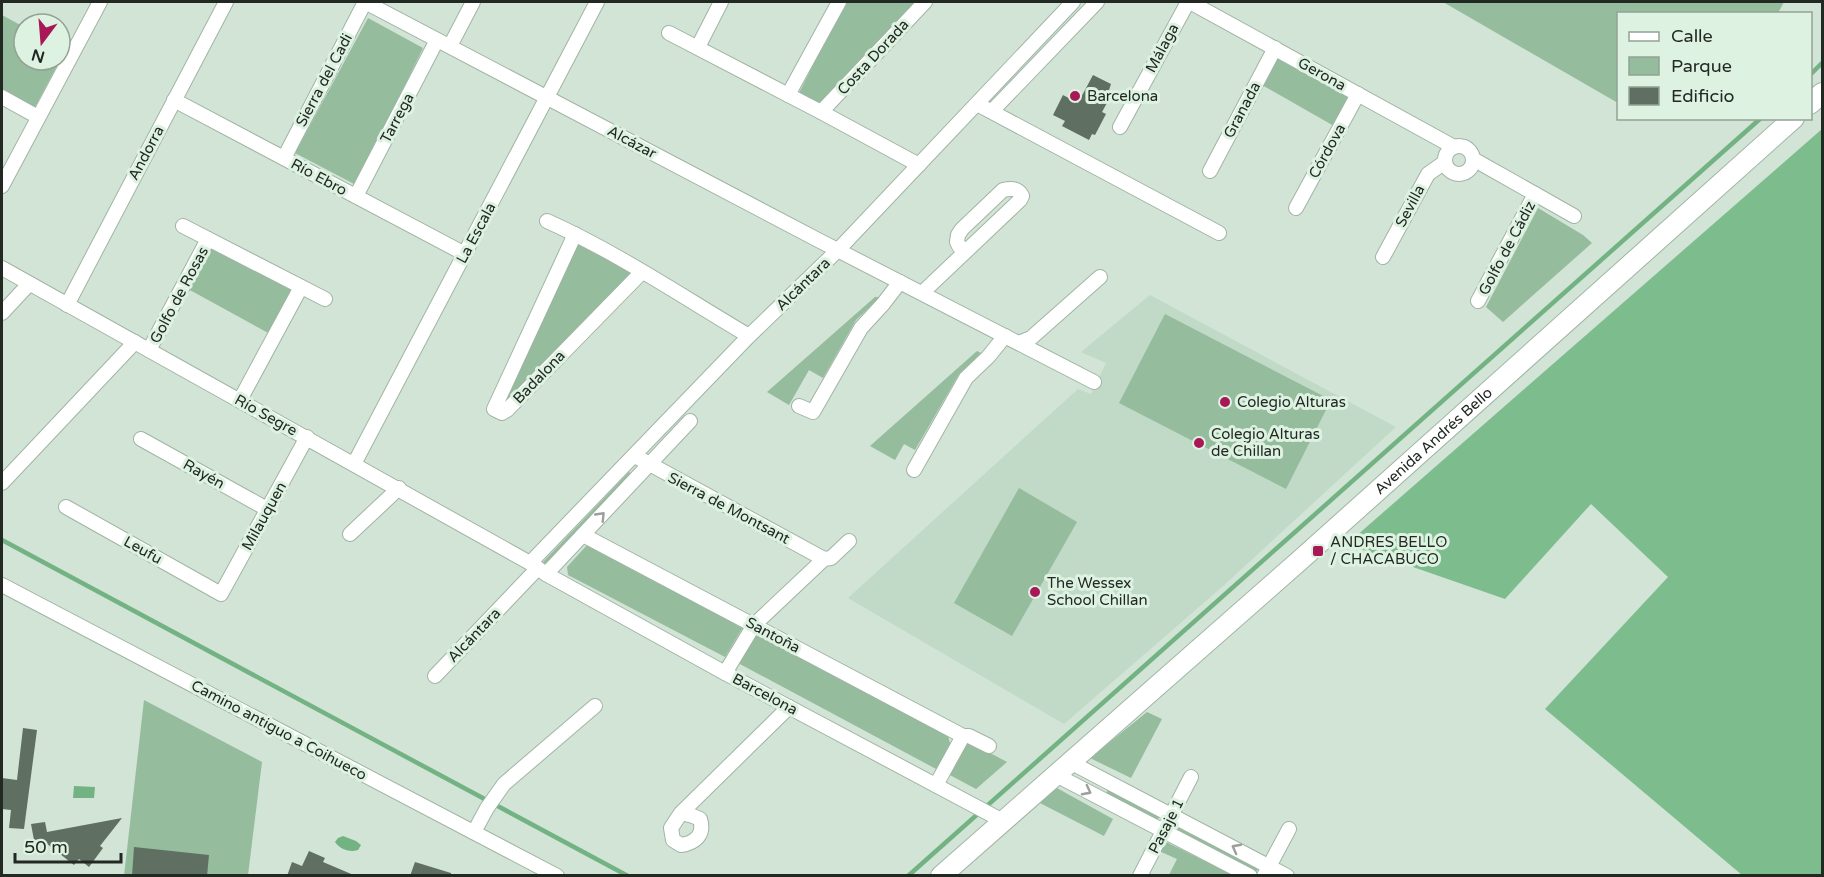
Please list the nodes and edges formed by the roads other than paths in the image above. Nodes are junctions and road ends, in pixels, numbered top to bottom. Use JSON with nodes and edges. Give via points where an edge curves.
{"nodes":[{"id":1,"x":99,"y":2,"type":"edge"},
{"id":2,"x":226,"y":2,"type":"edge"},
{"id":3,"x":365,"y":2,"type":"edge"},
{"id":4,"x":473,"y":2,"type":"edge"},
{"id":5,"x":597,"y":2,"type":"edge"},
{"id":6,"x":721,"y":2,"type":"edge"},
{"id":7,"x":838,"y":2,"type":"edge"},
{"id":8,"x":925,"y":2,"type":"edge"},
{"id":9,"x":1073,"y":2,"type":"edge"},
{"id":10,"x":1097,"y":2,"type":"edge"},
{"id":11,"x":1189,"y":2,"type":"edge"},
{"id":12,"x":669,"y":33,"type":"dead end"},
{"id":13,"x":444,"y":43,"type":"junction"},
{"id":14,"x":698,"y":47,"type":"junction"},
{"id":15,"x":1275,"y":48,"type":"junction"},
{"id":16,"x":1358,"y":94,"type":"junction"},
{"id":17,"x":788,"y":95,"type":"junction"},
{"id":18,"x":2,"y":97,"type":"edge"},
{"id":19,"x":547,"y":97,"type":"junction"},
{"id":20,"x":174,"y":100,"type":"junction"},
{"id":21,"x":976,"y":104,"type":"junction"},
{"id":22,"x":992,"y":111,"type":"junction"},
{"id":23,"x":821,"y":112,"type":"junction"},
{"id":24,"x":38,"y":117,"type":"junction"},
{"id":25,"x":1792,"y":120,"type":"edge"},
{"id":26,"x":1120,"y":127,"type":"dead end"},
{"id":27,"x":1454,"y":147,"type":"junction"},
{"id":28,"x":284,"y":158,"type":"junction"},
{"id":29,"x":1473,"y":159,"type":"junction"},
{"id":30,"x":1445,"y":162,"type":"junction"},
{"id":31,"x":919,"y":165,"type":"junction"},
{"id":32,"x":1210,"y":171,"type":"dead end"},
{"id":33,"x":2,"y":186,"type":"edge"},
{"id":34,"x":1535,"y":194,"type":"junction"},
{"id":35,"x":356,"y":196,"type":"junction"},
{"id":36,"x":1296,"y":208,"type":"dead end"},
{"id":37,"x":1574,"y":216,"type":"dead end"},
{"id":38,"x":547,"y":221,"type":"dead end"},
{"id":39,"x":183,"y":226,"type":"dead end"},
{"id":40,"x":1219,"y":233,"type":"dead end"},
{"id":41,"x":574,"y":234,"type":"junction"},
{"id":42,"x":208,"y":239,"type":"junction"},
{"id":43,"x":838,"y":250,"type":"junction"},
{"id":44,"x":966,"y":251,"type":"junction"},
{"id":45,"x":465,"y":254,"type":"junction"},
{"id":46,"x":1383,"y":257,"type":"dead end"},
{"id":47,"x":2,"y":268,"type":"edge"},
{"id":48,"x":642,"y":272,"type":"junction"},
{"id":49,"x":1100,"y":277,"type":"dead end"},
{"id":50,"x":900,"y":282,"type":"junction"},
{"id":51,"x":29,"y":284,"type":"junction"},
{"id":52,"x":300,"y":287,"type":"junction"},
{"id":53,"x":922,"y":293,"type":"junction"},
{"id":54,"x":325,"y":299,"type":"dead end"},
{"id":55,"x":1478,"y":301,"type":"dead end"},
{"id":56,"x":67,"y":305,"type":"junction"},
{"id":57,"x":2,"y":313,"type":"edge"},
{"id":58,"x":749,"y":336,"type":"junction"},
{"id":59,"x":1005,"y":336,"type":"junction"},
{"id":60,"x":135,"y":342,"type":"junction"},
{"id":61,"x":1019,"y":343,"type":"junction"},
{"id":62,"x":149,"y":350,"type":"junction"},
{"id":63,"x":1094,"y":382,"type":"dead end"},
{"id":64,"x":240,"y":400,"type":"junction"},
{"id":65,"x":799,"y":406,"type":"dead end"},
{"id":66,"x":690,"y":421,"type":"dead end"},
{"id":67,"x":306,"y":437,"type":"junction"},
{"id":68,"x":141,"y":439,"type":"dead end"},
{"id":69,"x":635,"y":456,"type":"junction"},
{"id":70,"x":354,"y":464,"type":"junction"},
{"id":71,"x":650,"y":465,"type":"junction"},
{"id":72,"x":914,"y":470,"type":"dead end"},
{"id":73,"x":2,"y":483,"type":"edge"},
{"id":74,"x":399,"y":488,"type":"junction"},
{"id":75,"x":66,"y":507,"type":"dead end"},
{"id":76,"x":267,"y":509,"type":"junction"},
{"id":77,"x":350,"y":534,"type":"dead end"},
{"id":78,"x":583,"y":535,"type":"junction"},
{"id":79,"x":849,"y":541,"type":"dead end"},
{"id":80,"x":824,"y":559,"type":"junction"},
{"id":81,"x":538,"y":568,"type":"junction"},
{"id":82,"x":2,"y":585,"type":"edge"},
{"id":83,"x":221,"y":594,"type":"joint"},
{"id":84,"x":754,"y":626,"type":"junction"},
{"id":85,"x":725,"y":673,"type":"junction"},
{"id":86,"x":435,"y":676,"type":"dead end"},
{"id":87,"x":595,"y":706,"type":"dead end"},
{"id":88,"x":789,"y":707,"type":"junction"},
{"id":89,"x":963,"y":736,"type":"junction"},
{"id":90,"x":989,"y":746,"type":"dead end"},
{"id":91,"x":1063,"y":768,"type":"junction"},
{"id":92,"x":1191,"y":777,"type":"dead end"},
{"id":93,"x":936,"y":785,"type":"junction"},
{"id":94,"x":681,"y":813,"type":"dead end"},
{"id":95,"x":1172,"y":815,"type":"junction"},
{"id":96,"x":996,"y":817,"type":"junction"},
{"id":97,"x":1288,"y":829,"type":"dead end"},
{"id":98,"x":1164,"y":831,"type":"junction"},
{"id":99,"x":474,"y":832,"type":"junction"},
{"id":100,"x":1267,"y":871,"type":"edge"},
{"id":101,"x":557,"y":876,"type":"edge"},
{"id":102,"x":941,"y":876,"type":"edge"},
{"id":103,"x":1140,"y":876,"type":"edge"},
{"id":104,"x":1250,"y":876,"type":"edge"},
{"id":105,"x":1287,"y":876,"type":"edge"}],
"edges":[{"from":1,"to":24,"type":"street"},
{"from":2,"to":20,"type":"street","name":"Andorra"},
{"from":3,"to":13,"type":"street","name":"Alcázar"},
{"from":3,"to":28,"type":"street","name":"Sierra del Cadi"},
{"from":4,"to":13,"type":"street","name":"Tarrega"},
{"from":5,"to":19,"type":"street","name":"La Escala"},
{"from":6,"to":14,"type":"street"},
{"from":7,"to":17,"type":"street"},
{"from":8,"to":23,"type":"street","name":"Costa Dorada"},
{"from":9,"to":21,"type":"street","name":"Alcántara"},
{"from":10,"to":22,"type":"street"},
{"from":11,"to":15,"type":"street","name":"Gerona"},
{"from":11,"to":26,"type":"street","name":"Málaga"},
{"from":12,"to":14,"type":"street"},
{"from":13,"to":19,"type":"street","name":"Alcázar"},
{"from":13,"to":35,"type":"street","name":"Tarrega"},
{"from":14,"to":17,"type":"street"},
{"from":15,"to":16,"type":"street","name":"Gerona"},
{"from":15,"to":32,"type":"street","name":"Granada"},
{"from":16,"to":27,"type":"street","name":"Gerona"},
{"from":16,"to":36,"type":"street","name":"Córdova"},
{"from":17,"to":23,"type":"street"},
{"from":18,"to":24,"type":"street"},
{"from":19,"to":43,"type":"street","name":"Alcázar"},
{"from":19,"to":45,"type":"street","name":"La Escala"},
{"from":20,"to":28,"type":"street","name":"Río Ebro"},
{"from":20,"to":56,"type":"street","name":"Andorra"},
{"from":21,"to":22,"type":"street"},
{"from":21,"to":31,"type":"street","name":"Alcántara"},
{"from":22,"to":40,"type":"street"},
{"from":23,"to":31,"type":"street"},
{"from":24,"to":33,"type":"street"},
{"from":25,"to":91,"type":"main road","name":"Avenida Andrés Bello"},
{"from":27,"to":29,"type":"street","name":"Gerona","via":[[1466,148]]},
{"from":27,"to":30,"type":"street"},
{"from":28,"to":35,"type":"street","name":"Río Ebro"},
{"from":29,"to":30,"type":"street","via":[[1471,168],[1458,174]]},
{"from":29,"to":34,"type":"street","name":"Gerona"},
{"from":30,"to":46,"type":"street","name":"Sevilla","via":[[1428,174]]},
{"from":31,"to":43,"type":"street","name":"Alcántara"},
{"from":34,"to":37,"type":"street","name":"Gerona"},
{"from":34,"to":55,"type":"street","name":"Golfo de Cádiz"},
{"from":35,"to":45,"type":"street","name":"Río Ebro"},
{"from":38,"to":41,"type":"street"},
{"from":39,"to":42,"type":"street","name":"Golfo de Rosas"},
{"from":41,"to":48,"type":"street"},
{"from":41,"to":48,"type":"street","name":"Badalona","via":[[494,409],[502,413],[507,410]]},
{"from":42,"to":52,"type":"street","name":"Golfo de Rosas"},
{"from":42,"to":62,"type":"street","name":"Golfo de Rosas"},
{"from":43,"to":50,"type":"street","name":"Alcázar"},
{"from":43,"to":58,"type":"street","name":"Alcántara"},
{"from":44,"to":44,"type":"street","via":[[1020,200],[1020,192],[1003,190],[962,229],[957,242]]},
{"from":44,"to":53,"type":"street"},
{"from":45,"to":70,"type":"street","name":"La Escala"},
{"from":47,"to":51,"type":"street","name":"Río Segre"},
{"from":48,"to":58,"type":"street"},
{"from":49,"to":61,"type":"street","via":[[1031,338]]},
{"from":50,"to":53,"type":"street","name":"Alcázar"},
{"from":50,"to":65,"type":"street","via":[[861,328],[813,412]]},
{"from":51,"to":56,"type":"street","name":"Río Segre"},
{"from":51,"to":57,"type":"street"},
{"from":52,"to":54,"type":"street","name":"Golfo de Rosas"},
{"from":52,"to":64,"type":"street"},
{"from":53,"to":59,"type":"street","name":"Alcázar"},
{"from":56,"to":60,"type":"street","name":"Río Segre"},
{"from":58,"to":69,"type":"street","name":"Alcántara"},
{"from":59,"to":61,"type":"street","name":"Alcázar"},
{"from":59,"to":72,"type":"street","via":[[966,378]]},
{"from":60,"to":62,"type":"street","name":"Río Segre"},
{"from":60,"to":73,"type":"street"},
{"from":61,"to":63,"type":"street","name":"Alcázar"},
{"from":62,"to":64,"type":"street","name":"Río Segre"},
{"from":64,"to":67,"type":"street","name":"Río Segre"},
{"from":66,"to":71,"type":"street","name":"Alcántara"},
{"from":67,"to":70,"type":"street","name":"Río Segre"},
{"from":67,"to":76,"type":"street","name":"Milauquen"},
{"from":68,"to":76,"type":"street","name":"Rayén"},
{"from":69,"to":71,"type":"street","name":"Sierra de Montsant"},
{"from":69,"to":81,"type":"street","name":"Alcántara"},
{"from":70,"to":74,"type":"street","name":"Río Segre"},
{"from":78,"to":71,"type":"street","name":"Alcántara","one_way":true},
{"from":71,"to":80,"type":"street","name":"Sierra de Montsant"},
{"from":74,"to":77,"type":"street"},
{"from":74,"to":81,"type":"street","name":"Río Segre"},
{"from":75,"to":83,"type":"street","name":"Leufu"},
{"from":76,"to":83,"type":"street","name":"Milauquen"},
{"from":78,"to":81,"type":"street","name":"Alcántara"},
{"from":78,"to":84,"type":"street","name":"Santoña"},
{"from":79,"to":80,"type":"street","via":[[831,558]]},
{"from":80,"to":84,"type":"street"},
{"from":81,"to":85,"type":"street","name":"Barcelona"},
{"from":81,"to":86,"type":"street","name":"Alcántara"},
{"from":82,"to":99,"type":"street","name":"Camino antiguo a Coihueco"},
{"from":84,"to":85,"type":"street"},
{"from":84,"to":89,"type":"street","name":"Santoña"},
{"from":85,"to":88,"type":"street","name":"Barcelona"},
{"from":87,"to":99,"type":"street","via":[[504,784]]},
{"from":88,"to":93,"type":"street","name":"Barcelona"},
{"from":88,"to":94,"type":"street"},
{"from":89,"to":90,"type":"street","name":"Santoña"},
{"from":89,"to":93,"type":"street"},
{"from":91,"to":95,"type":"street"},
{"from":91,"to":96,"type":"main road","name":"Avenida Andrés Bello"},
{"from":91,"to":98,"type":"street","one_way":true},
{"from":92,"to":95,"type":"street","name":"Pasaje 1"},
{"from":93,"to":96,"type":"street","name":"Barcelona"},
{"from":95,"to":98,"type":"street","name":"Pasaje 1"},
{"from":100,"to":95,"type":"street","one_way":true},
{"from":96,"to":102,"type":"main road","name":"Avenida Andrés Bello"},
{"from":97,"to":100,"type":"street"},
{"from":98,"to":103,"type":"street","name":"Pasaje 1"},
{"from":98,"to":104,"type":"street"},
{"from":99,"to":101,"type":"street","name":"Camino antiguo a Coihueco"},
{"from":100,"to":105,"type":"street"}]}
